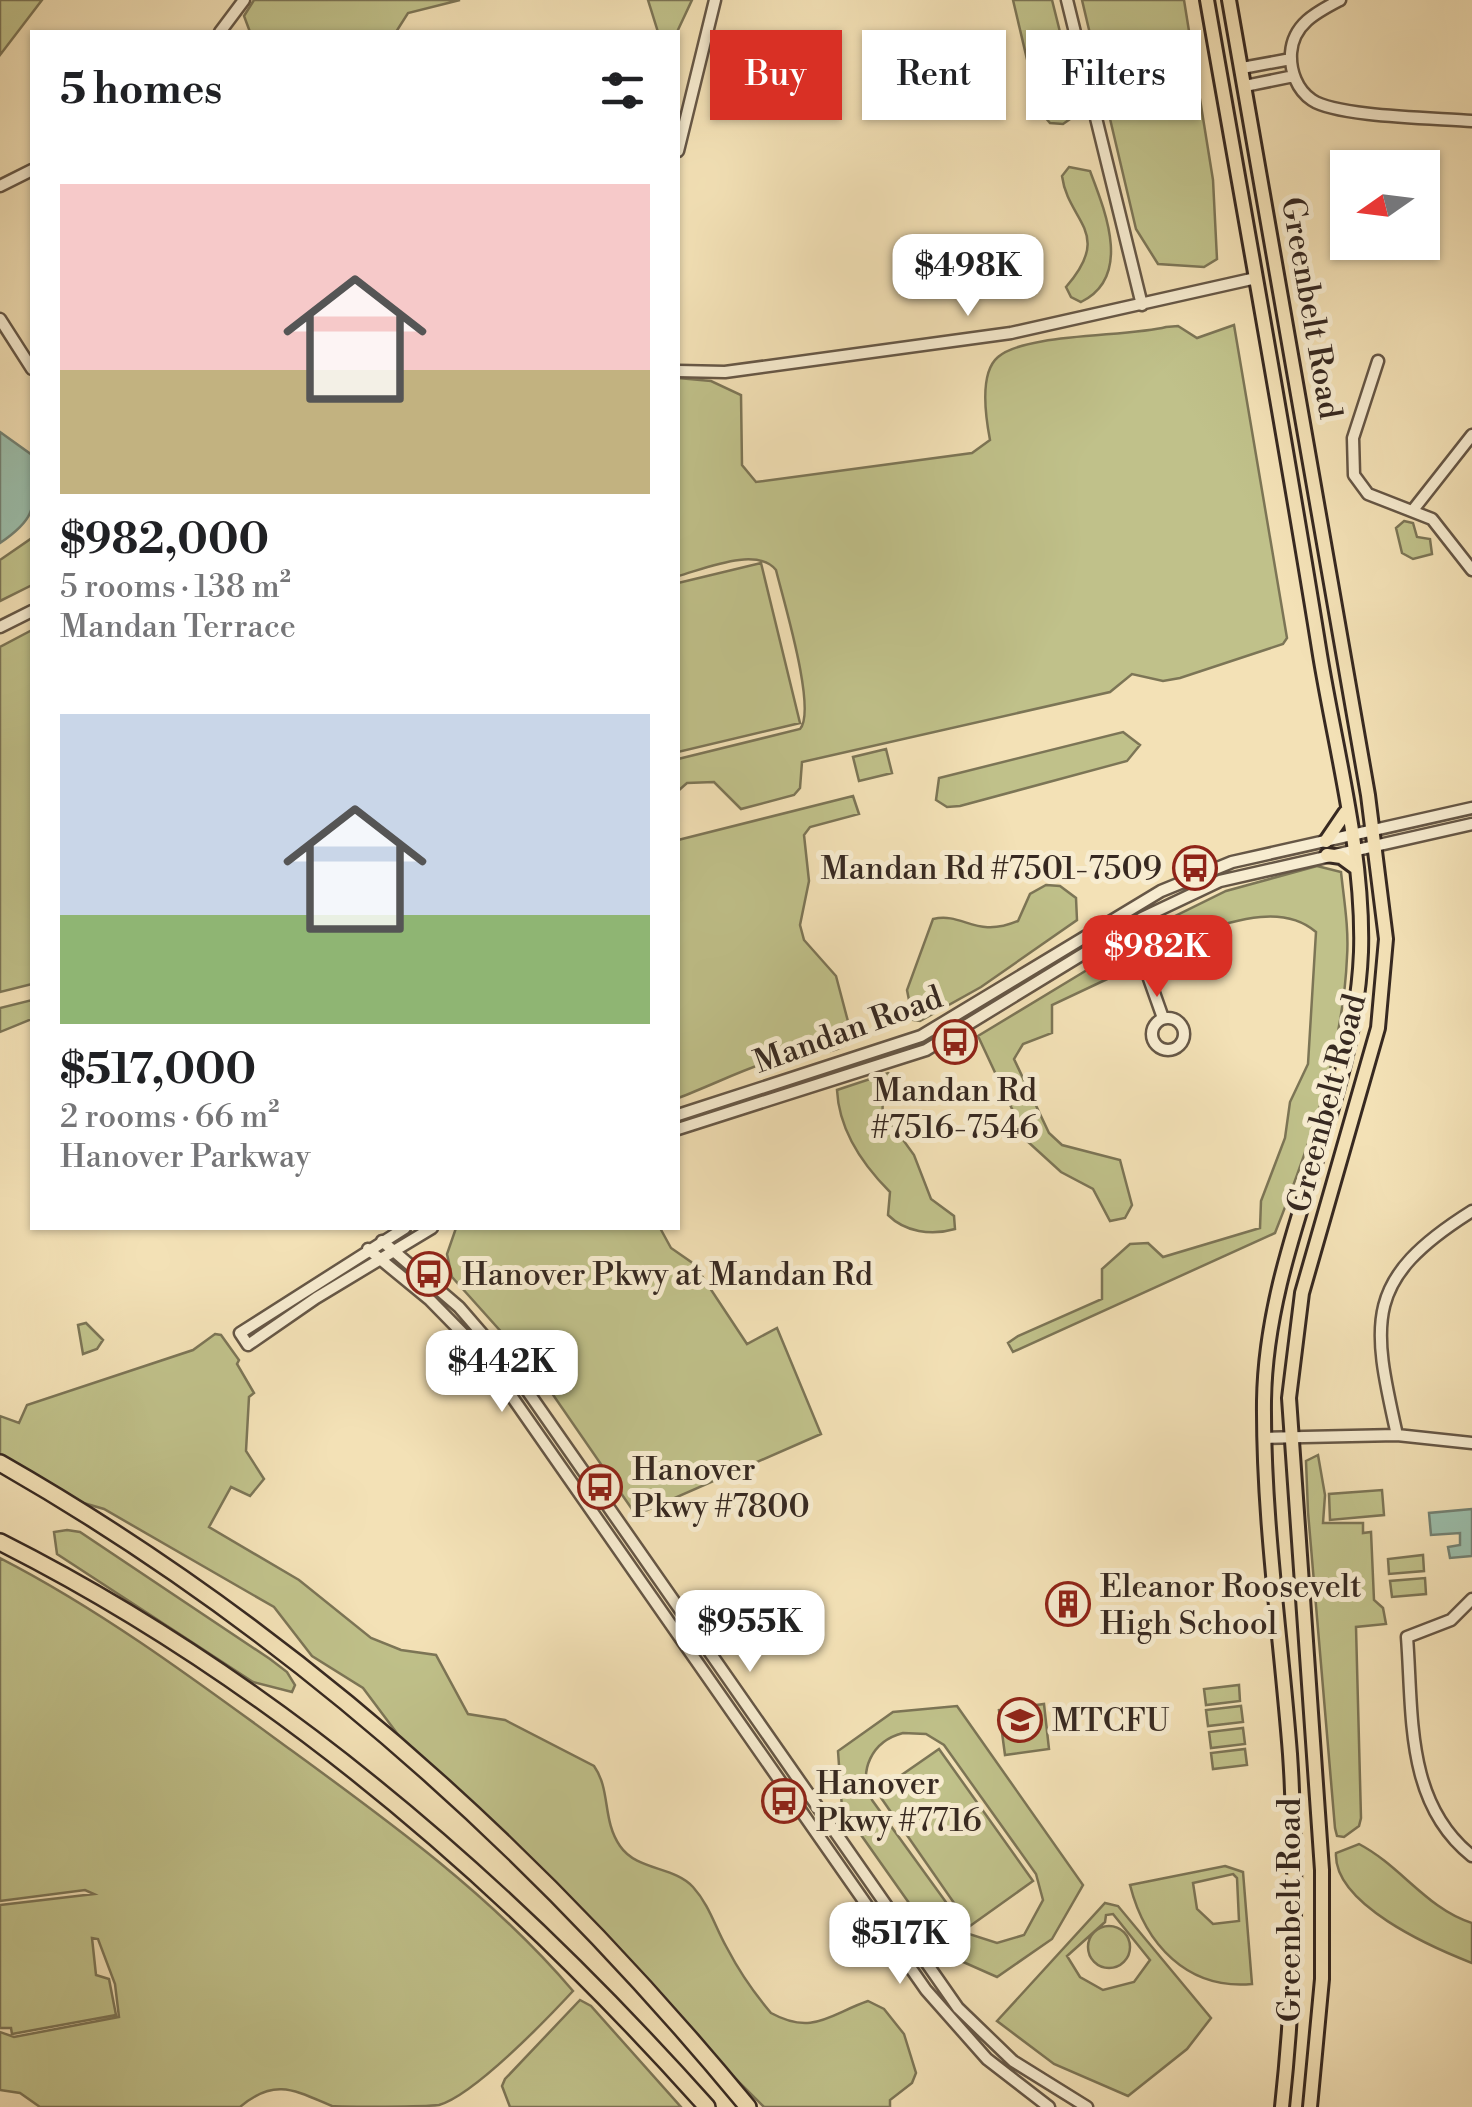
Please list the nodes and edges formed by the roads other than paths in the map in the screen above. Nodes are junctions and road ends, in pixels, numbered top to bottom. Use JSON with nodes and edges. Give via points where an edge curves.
{"nodes":[{"id":1,"x":244,"y":0,"type":"edge"},
{"id":2,"x":716,"y":0,"type":"edge"},
{"id":3,"x":1068,"y":0,"type":"edge"},
{"id":4,"x":1207,"y":0,"type":"edge"},
{"id":5,"x":1230,"y":0,"type":"edge"},
{"id":6,"x":1340,"y":0,"type":"edge"},
{"id":7,"x":222,"y":30,"type":"edge"},
{"id":8,"x":1290,"y":59,"type":"junction"},
{"id":9,"x":1242,"y":68,"type":"junction"},
{"id":10,"x":1294,"y":76,"type":"junction"},
{"id":11,"x":1245,"y":86,"type":"junction"},
{"id":12,"x":1472,"y":121,"type":"edge"},
{"id":13,"x":680,"y":143,"type":"edge"},
{"id":14,"x":30,"y":171,"type":"edge"},
{"id":15,"x":0,"y":186,"type":"edge"},
{"id":16,"x":1256,"y":278,"type":"junction"},
{"id":17,"x":1142,"y":305,"type":"junction"},
{"id":18,"x":0,"y":319,"type":"edge"},
{"id":19,"x":1378,"y":361,"type":"dead end"},
{"id":20,"x":30,"y":367,"type":"edge"},
{"id":21,"x":680,"y":372,"type":"edge"},
{"id":22,"x":1472,"y":435,"type":"edge"},
{"id":23,"x":1413,"y":510,"type":"junction"},
{"id":24,"x":1472,"y":570,"type":"edge"},
{"id":25,"x":30,"y":612,"type":"edge"},
{"id":26,"x":0,"y":627,"type":"edge"},
{"id":27,"x":1472,"y":808,"type":"edge"},
{"id":28,"x":1346,"y":811,"type":"junction"},
{"id":29,"x":1472,"y":824,"type":"edge"},
{"id":30,"x":1373,"y":829,"type":"junction"},
{"id":31,"x":1351,"y":843,"type":"junction"},
{"id":32,"x":1376,"y":845,"type":"junction"},
{"id":33,"x":1327,"y":848,"type":"junction"},
{"id":34,"x":1356,"y":868,"type":"junction"},
{"id":35,"x":1114,"y":919,"type":"junction"},
{"id":36,"x":1122,"y":931,"type":"junction"},
{"id":37,"x":1163,"y":1018,"type":"dead end"},
{"id":38,"x":680,"y":1114,"type":"edge"},
{"id":39,"x":680,"y":1129,"type":"edge"},
{"id":40,"x":1472,"y":1211,"type":"edge"},
{"id":41,"x":401,"y":1230,"type":"edge"},
{"id":42,"x":428,"y":1230,"type":"edge"},
{"id":43,"x":382,"y":1240,"type":"junction"},
{"id":44,"x":368,"y":1249,"type":"junction"},
{"id":45,"x":393,"y":1250,"type":"junction"},
{"id":46,"x":379,"y":1258,"type":"junction"},
{"id":47,"x":1396,"y":1435,"type":"junction"},
{"id":48,"x":1290,"y":1437,"type":"junction"},
{"id":49,"x":1264,"y":1438,"type":"junction"},
{"id":50,"x":1472,"y":1443,"type":"edge"},
{"id":51,"x":0,"y":1463,"type":"edge"},
{"id":52,"x":0,"y":1542,"type":"edge"},
{"id":53,"x":1472,"y":1598,"type":"edge"},
{"id":54,"x":1472,"y":1856,"type":"edge"},
{"id":55,"x":1311,"y":2103,"type":"edge"},
{"id":56,"x":706,"y":2107,"type":"edge"},
{"id":57,"x":748,"y":2107,"type":"edge"},
{"id":58,"x":1049,"y":2107,"type":"edge"},
{"id":59,"x":1087,"y":2107,"type":"edge"},
{"id":60,"x":1282,"y":2107,"type":"edge"}],
"edges":[{"from":1,"to":7,"type":"street"},
{"from":2,"to":13,"type":"street"},
{"from":3,"to":17,"type":"street"},
{"from":4,"to":16,"type":"main road","name":"Greenbelt Road"},
{"from":5,"to":9,"type":"main road","name":"Greenbelt Road"},
{"from":6,"to":8,"type":"street","via":[[1302,25]]},
{"from":8,"to":9,"type":"street"},
{"from":8,"to":10,"type":"street"},
{"from":9,"to":11,"type":"main road","name":"Greenbelt Road"},
{"from":10,"to":11,"type":"street"},
{"from":10,"to":12,"type":"street","via":[[1305,94],[1326,107]]},
{"from":11,"to":30,"type":"main road","name":"Greenbelt Road"},
{"from":14,"to":15,"type":"street"},
{"from":16,"to":17,"type":"street"},
{"from":16,"to":28,"type":"main road","name":"Greenbelt Road"},
{"from":17,"to":21,"type":"street","via":[[951,342],[726,372]]},
{"from":18,"to":20,"type":"street"},
{"from":19,"to":23,"type":"street","via":[[1353,438],[1354,475],[1368,494]]},
{"from":22,"to":23,"type":"street"},
{"from":23,"to":24,"type":"street","via":[[1444,532]]},
{"from":25,"to":26,"type":"street"},
{"from":27,"to":30,"type":"street","name":"Mandan Road"},
{"from":28,"to":31,"type":"main road","name":"Greenbelt Road"},
{"from":28,"to":33,"type":"main road"},
{"from":29,"to":32,"type":"street","name":"Mandan Road"},
{"from":30,"to":31,"type":"street","name":"Mandan Road"},
{"from":30,"to":32,"type":"main road","name":"Greenbelt Road"},
{"from":31,"to":32,"type":"street","name":"Mandan Road"},
{"from":31,"to":33,"type":"street","name":"Mandan Road"},
{"from":31,"to":34,"type":"main road","name":"Greenbelt Road"},
{"from":32,"to":48,"type":"main road","name":"Greenbelt Road","via":[[1386,940],[1382,1011],[1302,1294]]},
{"from":33,"to":34,"type":"main road"},
{"from":33,"to":35,"type":"street","name":"Mandan Road","via":[[1216,867]]},
{"from":33,"to":36,"type":"street","name":"Mandan Road","via":[[1220,881]]},
{"from":34,"to":49,"type":"main road","name":"Greenbelt Road","via":[[1361,926],[1354,1020],[1277,1283]]},
{"from":35,"to":36,"type":"street"},
{"from":35,"to":38,"type":"street","name":"Mandan Road","via":[[921,1036]]},
{"from":36,"to":37,"type":"street"},
{"from":36,"to":39,"type":"street","name":"Mandan Road","via":[[926,1050]]},
{"from":40,"to":47,"type":"street","via":[[1412,1255],[1386,1298],[1378,1340]]},
{"from":41,"to":43,"type":"street"},
{"from":42,"to":45,"type":"street"},
{"from":43,"to":44,"type":"street"},
{"from":43,"to":45,"type":"street"},
{"from":44,"to":46,"type":"street"},
{"from":44,"to":46,"type":"street","via":[[240,1333],[248,1345]]},
{"from":45,"to":46,"type":"street"},
{"from":45,"to":59,"type":"street","via":[[447,1295],[510,1366],[958,2008],[1013,2061]]},
{"from":46,"to":58,"type":"street","via":[[448,1316],[497,1374],[940,2007],[987,2059]]},
{"from":47,"to":48,"type":"street"},
{"from":47,"to":50,"type":"street"},
{"from":48,"to":49,"type":"street"},
{"from":48,"to":55,"type":"main road","name":"Greenbelt Road","via":[[1322,1859],[1322,1979]]},
{"from":49,"to":60,"type":"main road","name":"Greenbelt Road","via":[[1295,1842],[1295,1980]]},
{"from":51,"to":57,"type":"highway","via":[[192,1584],[420,1764],[596,1934]]},
{"from":52,"to":56,"type":"highway","via":[[158,1633],[384,1795],[553,1946]]},
{"from":53,"to":54,"type":"street","via":[[1451,1620],[1408,1637],[1422,1789],[1436,1818]]}]}
